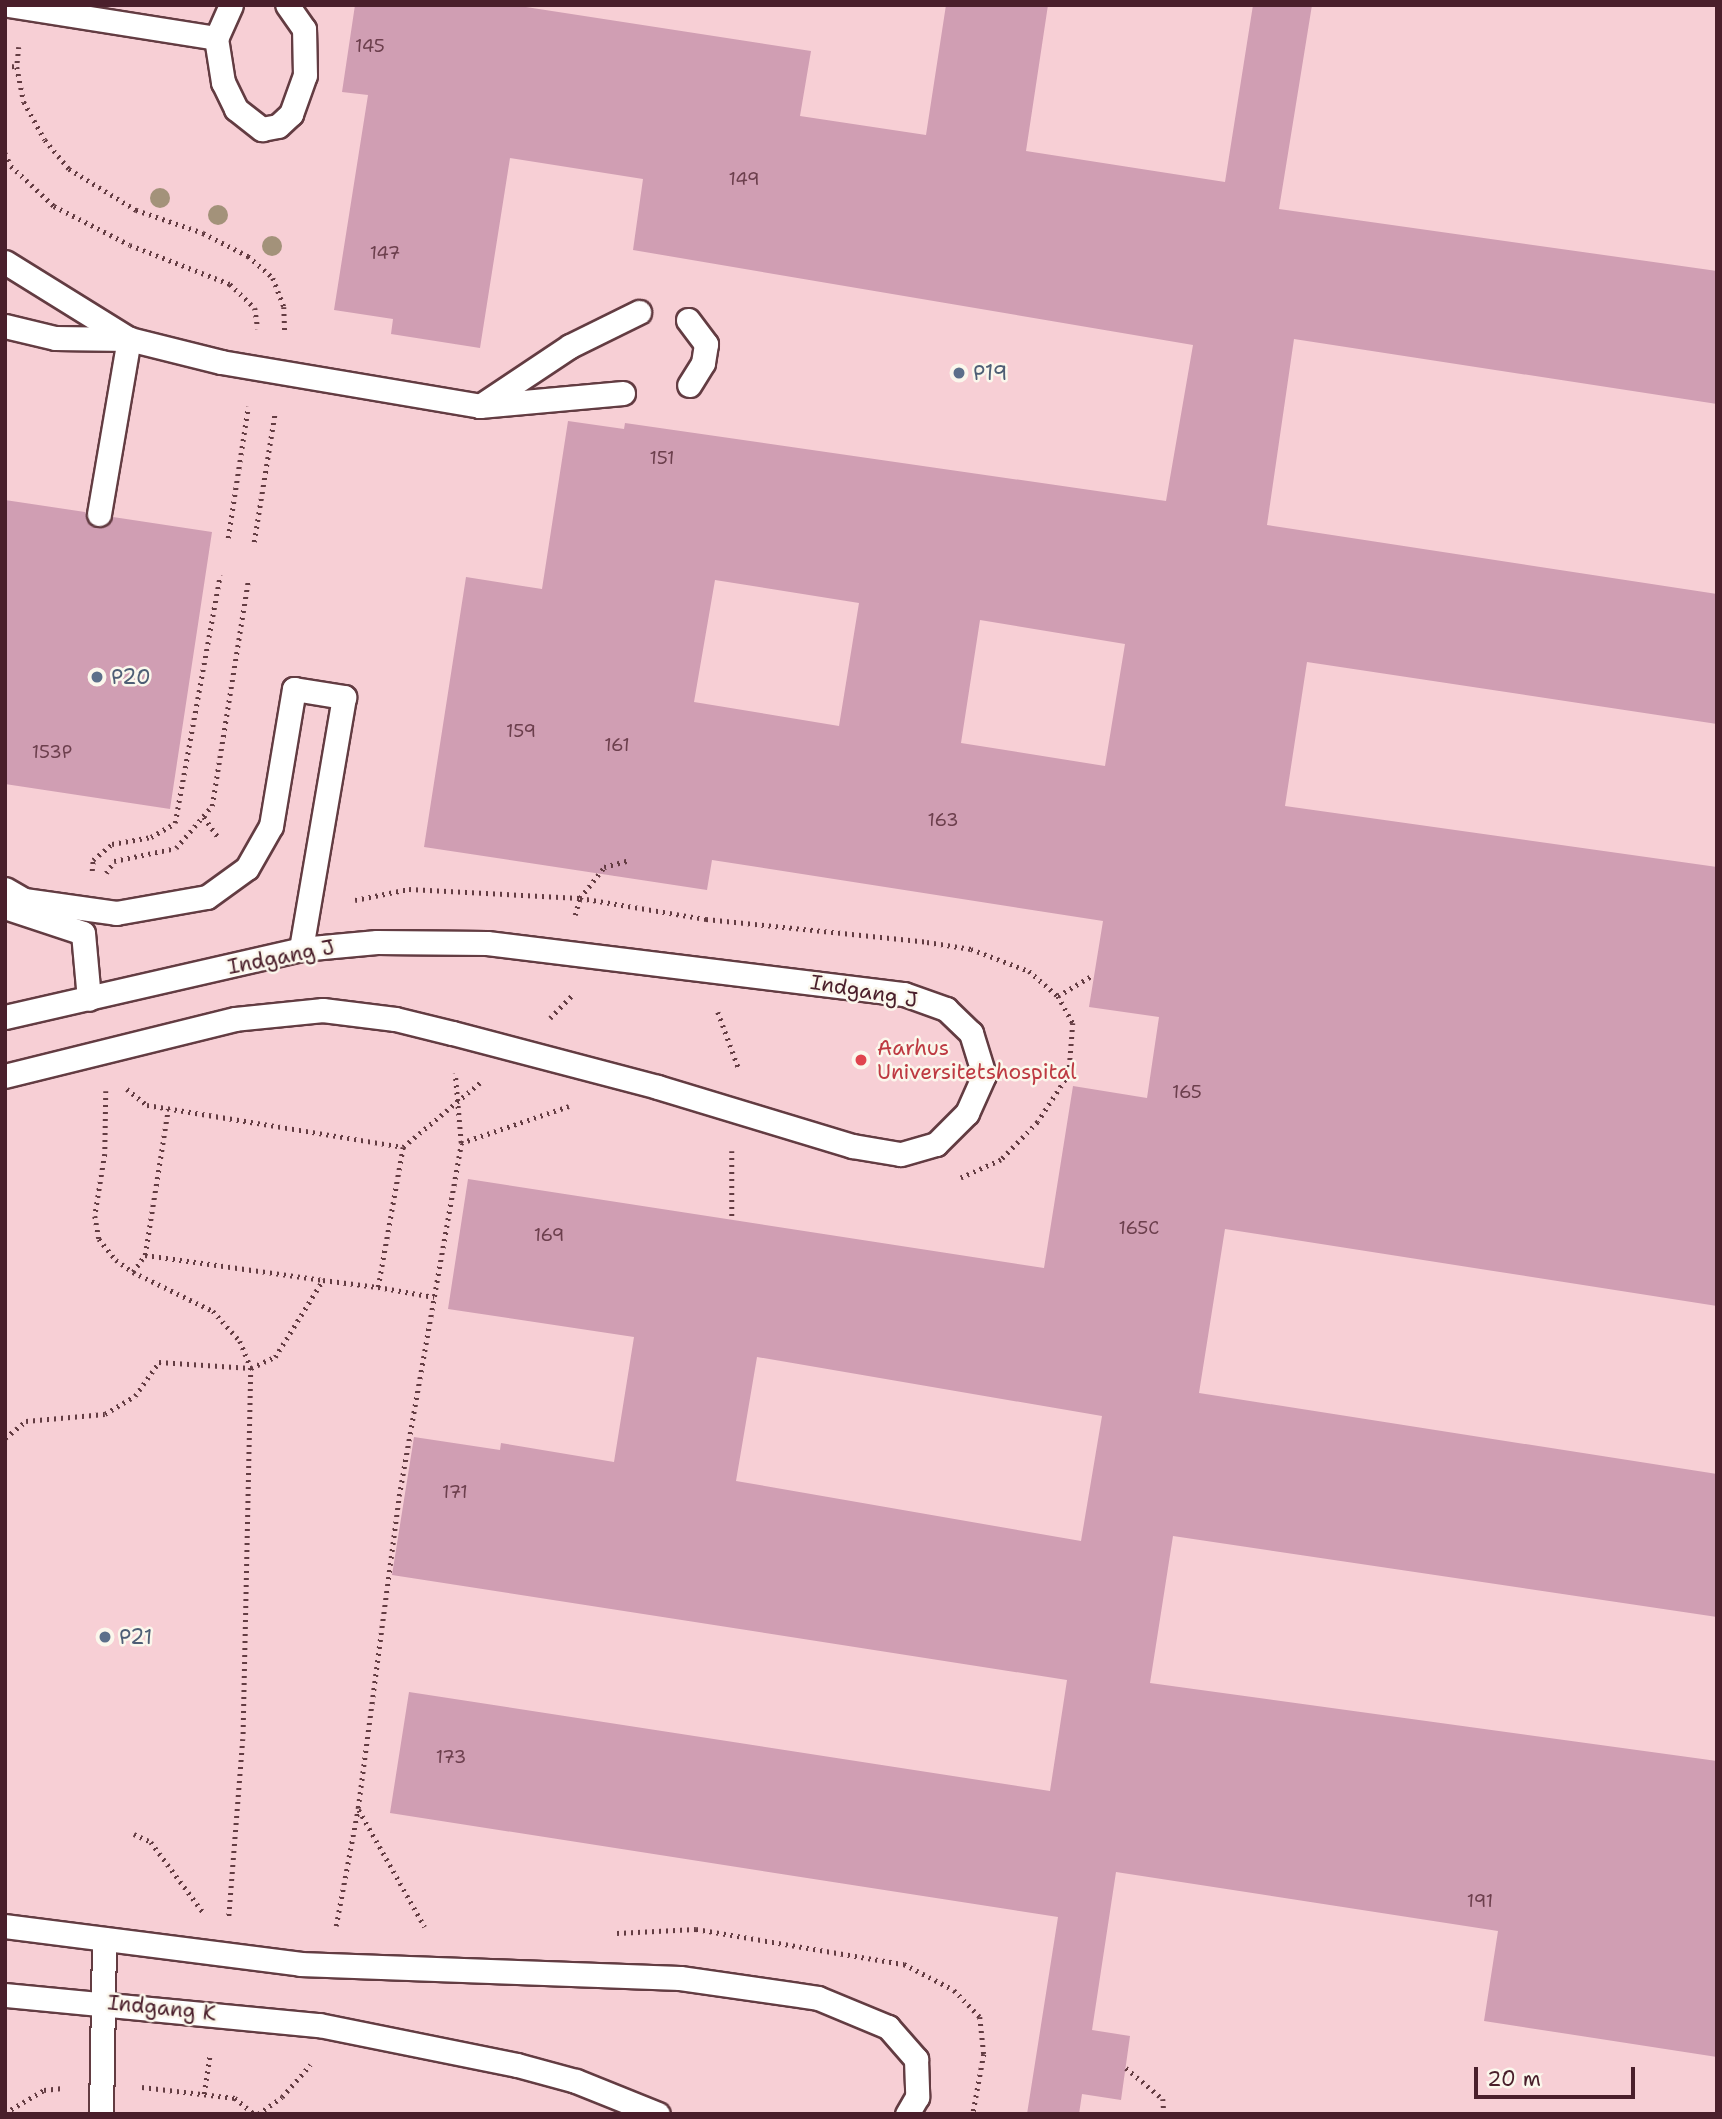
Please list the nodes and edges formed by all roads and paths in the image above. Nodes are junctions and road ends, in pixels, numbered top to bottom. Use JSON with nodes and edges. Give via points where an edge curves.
{"nodes":[{"id":1,"x":231,"y":5,"type":"edge"},
{"id":2,"x":287,"y":5,"type":"edge"},
{"id":3,"x":16,"y":7,"type":"edge"},
{"id":4,"x":216,"y":37,"type":"junction"},
{"id":5,"x":5,"y":65,"type":"edge"},
{"id":6,"x":17,"y":67,"type":"junction"},
{"id":7,"x":5,"y":262,"type":"edge"},
{"id":8,"x":639,"y":312,"type":"dead end"},
{"id":9,"x":688,"y":320,"type":"dead end"},
{"id":10,"x":5,"y":326,"type":"edge"},
{"id":11,"x":129,"y":339,"type":"junction"},
{"id":12,"x":281,"y":371,"type":"junction"},
{"id":13,"x":689,"y":385,"type":"dead end"},
{"id":14,"x":623,"y":393,"type":"dead end"},
{"id":15,"x":480,"y":406,"type":"junction"},
{"id":16,"x":99,"y":514,"type":"dead end"},
{"id":17,"x":254,"y":542,"type":"dead end"},
{"id":18,"x":220,"y":575,"type":"dead end"},
{"id":19,"x":248,"y":582,"type":"dead end"},
{"id":20,"x":627,"y":861,"type":"dead end"},
{"id":21,"x":5,"y":889,"type":"edge"},
{"id":22,"x":580,"y":898,"type":"junction"},
{"id":23,"x":5,"y":907,"type":"edge"},
{"id":24,"x":86,"y":910,"type":"junction"},
{"id":25,"x":308,"y":911,"type":"junction"},
{"id":26,"x":110,"y":912,"type":"junction"},
{"id":27,"x":730,"y":922,"type":"junction"},
{"id":28,"x":301,"y":949,"type":"junction"},
{"id":29,"x":562,"y":952,"type":"junction"},
{"id":30,"x":610,"y":958,"type":"junction"},
{"id":31,"x":722,"y":970,"type":"junction"},
{"id":32,"x":1093,"y":975,"type":"dead end"},
{"id":33,"x":1058,"y":996,"type":"junction"},
{"id":34,"x":89,"y":999,"type":"junction"},
{"id":35,"x":5,"y":1017,"type":"edge"},
{"id":36,"x":452,"y":1033,"type":"junction"},
{"id":37,"x":116,"y":1047,"type":"junction"},
{"id":38,"x":518,"y":1049,"type":"junction"},
{"id":39,"x":5,"y":1076,"type":"edge"},
{"id":40,"x":106,"y":1087,"type":"junction"},
{"id":41,"x":131,"y":1089,"type":"junction"},
{"id":42,"x":582,"y":1101,"type":"dead end"},
{"id":43,"x":457,"y":1102,"type":"junction"},
{"id":44,"x":168,"y":1109,"type":"junction"},
{"id":45,"x":758,"y":1119,"type":"junction"},
{"id":46,"x":461,"y":1143,"type":"junction"},
{"id":47,"x":719,"y":1146,"type":"dead end"},
{"id":48,"x":403,"y":1147,"type":"junction"},
{"id":49,"x":732,"y":1150,"type":"junction"},
{"id":50,"x":743,"y":1153,"type":"dead end"},
{"id":51,"x":956,"y":1180,"type":"dead end"},
{"id":52,"x":732,"y":1220,"type":"dead end"},
{"id":53,"x":145,"y":1255,"type":"junction"},
{"id":54,"x":133,"y":1272,"type":"junction"},
{"id":55,"x":323,"y":1280,"type":"junction"},
{"id":56,"x":378,"y":1287,"type":"junction"},
{"id":57,"x":434,"y":1297,"type":"junction"},
{"id":58,"x":251,"y":1368,"type":"junction"},
{"id":59,"x":5,"y":1438,"type":"edge"},
{"id":60,"x":358,"y":1808,"type":"junction"},
{"id":61,"x":134,"y":1834,"type":"dead end"},
{"id":62,"x":207,"y":1918,"type":"dead end"},
{"id":63,"x":5,"y":1926,"type":"edge"},
{"id":64,"x":427,"y":1931,"type":"dead end"},
{"id":65,"x":104,"y":1939,"type":"junction"},
{"id":66,"x":222,"y":1955,"type":"junction"},
{"id":67,"x":329,"y":1966,"type":"junction"},
{"id":68,"x":5,"y":1995,"type":"edge"},
{"id":69,"x":104,"y":2002,"type":"junction"},
{"id":70,"x":216,"y":2013,"type":"junction"},
{"id":71,"x":319,"y":2025,"type":"junction"},
{"id":72,"x":1126,"y":2068,"type":"dead end"},
{"id":73,"x":204,"y":2094,"type":"dead end"},
{"id":74,"x":100,"y":2114,"type":"edge"},
{"id":75,"x":258,"y":2114,"type":"edge"},
{"id":76,"x":658,"y":2114,"type":"edge"},
{"id":77,"x":907,"y":2114,"type":"edge"},
{"id":78,"x":1164,"y":2114,"type":"edge"}],
"edges":[{"from":1,"to":4,"type":"lane"},
{"from":2,"to":4,"type":"lane","via":[[304,29],[305,75],[295,105],[278,126],[262,129],[236,109],[223,82]]},
{"from":3,"to":4,"type":"lane"},
{"from":3,"to":6,"type":"path"},
{"from":5,"to":6,"type":"path"},
{"from":6,"to":12,"type":"path","via":[[24,102],[45,140],[69,169],[136,210],[203,233],[248,256],[273,278],[284,307]]},
{"from":7,"to":11,"type":"lane"},
{"from":8,"to":15,"type":"lane","via":[[570,346]]},
{"from":9,"to":13,"type":"lane","via":[[706,344],[703,363]]},
{"from":10,"to":11,"type":"lane","via":[[55,338]]},
{"from":11,"to":12,"type":"lane"},
{"from":11,"to":16,"type":"lane"},
{"from":12,"to":15,"type":"lane"},
{"from":12,"to":17,"type":"path"},
{"from":14,"to":15,"type":"lane"},
{"from":18,"to":24,"type":"path","via":[[175,822],[151,837],[112,844],[93,860]]},
{"from":19,"to":26,"type":"path","via":[[212,806],[176,848],[114,861],[106,867]]},
{"from":20,"to":22,"type":"path","via":[[604,867]]},
{"from":21,"to":24,"type":"lane","via":[[24,900]]},
{"from":22,"to":25,"type":"path","via":[[409,889]]},
{"from":22,"to":27,"type":"path"},
{"from":22,"to":29,"type":"path"},
{"from":23,"to":34,"type":"lane","via":[[83,933]]},
{"from":24,"to":26,"type":"lane"},
{"from":25,"to":26,"type":"lane","via":[[344,697],[294,690],[271,826],[247,868],[207,897]]},
{"from":25,"to":28,"type":"lane"},
{"from":27,"to":31,"type":"path"},
{"from":27,"to":33,"type":"path","via":[[971,949],[1029,971]]},
{"from":28,"to":29,"type":"lane","name":"Indgang J","via":[[377,943],[487,943]]},
{"from":28,"to":34,"type":"lane","name":"Indgang J"},
{"from":29,"to":30,"type":"lane","name":"Indgang J"},
{"from":30,"to":31,"type":"lane","name":"Indgang J"},
{"from":30,"to":38,"type":"path"},
{"from":31,"to":45,"type":"path","via":[[718,1013]]},
{"from":31,"to":45,"type":"lane","name":"Indgang J","via":[[904,994],[946,1009],[971,1033],[984,1075],[967,1113],[936,1144],[900,1154],[852,1146]]},
{"from":32,"to":33,"type":"path"},
{"from":33,"to":51,"type":"path","via":[[1073,1023],[1069,1074],[1038,1122],[1001,1160]]},
{"from":34,"to":35,"type":"lane","name":"Indgang J"},
{"from":36,"to":37,"type":"lane","name":"Indgang J","via":[[395,1019],[323,1010],[235,1019]]},
{"from":36,"to":38,"type":"lane","name":"Indgang J"},
{"from":36,"to":43,"type":"path"},
{"from":37,"to":39,"type":"lane","name":"Indgang J"},
{"from":37,"to":40,"type":"path"},
{"from":37,"to":41,"type":"path"},
{"from":38,"to":43,"type":"path"},
{"from":38,"to":45,"type":"lane","name":"Indgang J"},
{"from":40,"to":41,"type":"path"},
{"from":40,"to":54,"type":"path","via":[[105,1154],[94,1216],[99,1239],[116,1261]]},
{"from":41,"to":44,"type":"path","via":[[147,1105]]},
{"from":42,"to":46,"type":"path"},
{"from":43,"to":46,"type":"path"},
{"from":43,"to":48,"type":"path"},
{"from":44,"to":48,"type":"path"},
{"from":44,"to":53,"type":"path"},
{"from":46,"to":57,"type":"path"},
{"from":47,"to":49,"type":"path"},
{"from":48,"to":56,"type":"path"},
{"from":49,"to":50,"type":"path"},
{"from":49,"to":52,"type":"path"},
{"from":53,"to":54,"type":"path"},
{"from":53,"to":55,"type":"path"},
{"from":54,"to":58,"type":"path","via":[[213,1311],[240,1341]]},
{"from":55,"to":56,"type":"path"},
{"from":55,"to":58,"type":"path","via":[[275,1357]]},
{"from":56,"to":57,"type":"path"},
{"from":57,"to":60,"type":"path","via":[[399,1496]]},
{"from":58,"to":59,"type":"path","via":[[159,1362],[135,1396],[105,1414],[26,1421]]},
{"from":58,"to":66,"type":"path","via":[[239,1831]]},
{"from":60,"to":64,"type":"path"},
{"from":60,"to":67,"type":"path"},
{"from":61,"to":62,"type":"path","via":[[151,1842]]},
{"from":63,"to":65,"type":"lane"},
{"from":65,"to":66,"type":"lane"},
{"from":65,"to":69,"type":"lane"},
{"from":66,"to":67,"type":"lane"},
{"from":67,"to":77,"type":"lane","via":[[680,1978],[818,1998],[888,2027],[916,2059],[917,2097]]},
{"from":68,"to":69,"type":"lane","name":"Indgang K"},
{"from":69,"to":70,"type":"lane","name":"Indgang K"},
{"from":69,"to":74,"type":"lane"},
{"from":70,"to":71,"type":"lane","name":"Indgang K"},
{"from":70,"to":73,"type":"path"},
{"from":71,"to":75,"type":"path","via":[[312,2063],[282,2097]]},
{"from":71,"to":76,"type":"lane","name":"Indgang K","via":[[517,2065],[576,2081]]},
{"from":72,"to":78,"type":"path","via":[[1163,2099]]}]}
